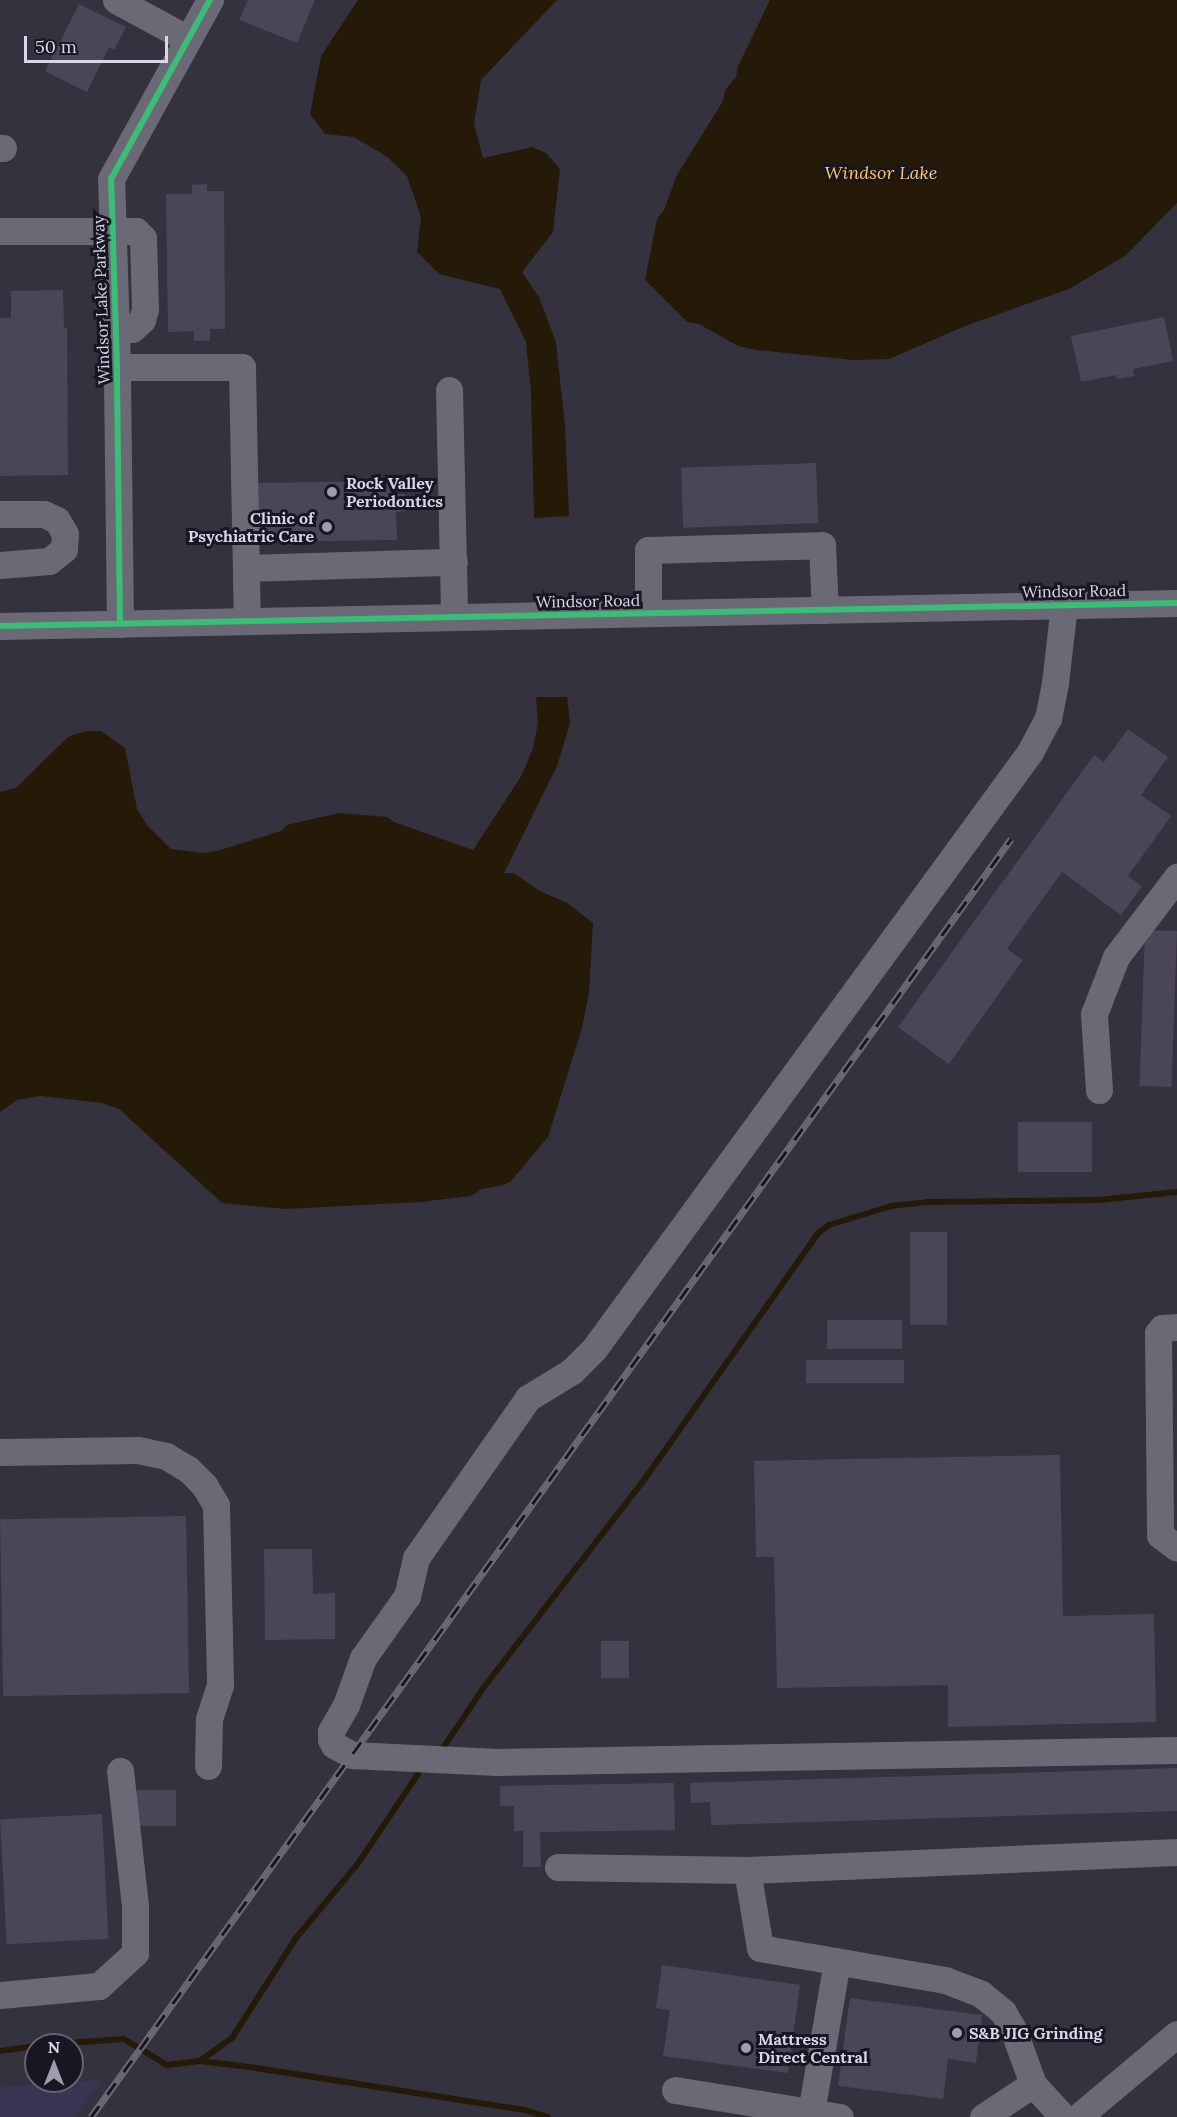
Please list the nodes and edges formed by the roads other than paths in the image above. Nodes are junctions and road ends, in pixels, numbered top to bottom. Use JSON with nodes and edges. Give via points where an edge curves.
{"nodes":[{"id":1,"x":116,"y":0,"type":"edge"},
{"id":2,"x":210,"y":0,"type":"edge"},
{"id":3,"x":188,"y":39,"type":"junction"},
{"id":4,"x":112,"y":230,"type":"junction"},
{"id":5,"x":0,"y":231,"type":"edge"},
{"id":6,"x":117,"y":367,"type":"junction"},
{"id":7,"x":449,"y":390,"type":"dead end"},
{"id":8,"x":0,"y":514,"type":"edge"},
{"id":9,"x":454,"y":562,"type":"junction"},
{"id":10,"x":0,"y":565,"type":"edge"},
{"id":11,"x":246,"y":568,"type":"junction"},
{"id":12,"x":1177,"y":603,"type":"edge"},
{"id":13,"x":1064,"y":605,"type":"junction"},
{"id":14,"x":825,"y":610,"type":"junction"},
{"id":15,"x":648,"y":613,"type":"junction"},
{"id":16,"x":454,"y":617,"type":"junction"},
{"id":17,"x":247,"y":621,"type":"junction"},
{"id":18,"x":120,"y":624,"type":"junction"},
{"id":19,"x":0,"y":626,"type":"edge"},
{"id":20,"x":1177,"y":877,"type":"edge"},
{"id":21,"x":1099,"y":1090,"type":"dead end"},
{"id":22,"x":1177,"y":1327,"type":"edge"},
{"id":23,"x":0,"y":1452,"type":"edge"},
{"id":24,"x":1177,"y":1548,"type":"edge"},
{"id":25,"x":1177,"y":1750,"type":"edge"},
{"id":26,"x":208,"y":1766,"type":"dead end"},
{"id":27,"x":120,"y":1772,"type":"dead end"},
{"id":28,"x":1177,"y":1852,"type":"edge"},
{"id":29,"x":558,"y":1867,"type":"dead end"},
{"id":30,"x":747,"y":1870,"type":"junction"},
{"id":31,"x":837,"y":1961,"type":"junction"},
{"id":32,"x":0,"y":1995,"type":"edge"},
{"id":33,"x":1177,"y":2034,"type":"edge"},
{"id":34,"x":1033,"y":2084,"type":"junction"},
{"id":35,"x":675,"y":2090,"type":"dead end"},
{"id":36,"x":811,"y":2112,"type":"junction"},
{"id":37,"x":840,"y":2117,"type":"edge"},
{"id":38,"x":983,"y":2117,"type":"edge"},
{"id":39,"x":1062,"y":2117,"type":"edge"},
{"id":40,"x":1078,"y":2117,"type":"edge"}],
"edges":[{"from":1,"to":3,"type":"street"},
{"from":2,"to":3,"type":"street","name":"Windsor Lake Parkway"},
{"from":3,"to":4,"type":"street","name":"Windsor Lake Parkway","via":[[111,178]]},
{"from":4,"to":5,"type":"street"},
{"from":4,"to":6,"type":"street","name":"Windsor Lake Parkway"},
{"from":6,"to":11,"type":"street","via":[[242,367]]},
{"from":6,"to":18,"type":"street","name":"Windsor Lake Parkway"},
{"from":7,"to":9,"type":"street"},
{"from":8,"to":10,"type":"street","via":[[44,514],[57,520],[65,534],[64,549],[49,561]]},
{"from":9,"to":11,"type":"street"},
{"from":9,"to":16,"type":"street"},
{"from":11,"to":17,"type":"street"},
{"from":12,"to":13,"type":"street","name":"Windsor Road"},
{"from":13,"to":14,"type":"street","name":"Windsor Road"},
{"from":13,"to":25,"type":"street","via":[[1056,683],[1048,718],[1030,752],[594,1349],[572,1371],[528,1398],[416,1558],[407,1596],[363,1658],[331,1739],[352,1755],[497,1762]]},
{"from":14,"to":15,"type":"street","name":"Windsor Road"},
{"from":14,"to":15,"type":"street","via":[[822,545],[648,550]]},
{"from":15,"to":16,"type":"street","name":"Windsor Road"},
{"from":16,"to":17,"type":"street","name":"Windsor Road"},
{"from":17,"to":18,"type":"street","name":"Windsor Road"},
{"from":18,"to":19,"type":"street","name":"Windsor Road"},
{"from":20,"to":21,"type":"street","via":[[1116,957],[1094,1014]]},
{"from":22,"to":24,"type":"street","via":[[1162,1328],[1158,1333],[1160,1535]]},
{"from":23,"to":26,"type":"street","via":[[138,1450],[166,1456],[188,1469],[204,1485],[216,1505],[220,1685],[209,1719]]},
{"from":27,"to":32,"type":"street","via":[[135,1905],[135,1953],[99,1986]]},
{"from":28,"to":30,"type":"street"},
{"from":29,"to":30,"type":"street"},
{"from":30,"to":31,"type":"street","via":[[760,1947]]},
{"from":31,"to":34,"type":"street","via":[[945,1980],[981,1994],[1003,2012],[1013,2029]]},
{"from":31,"to":36,"type":"street"},
{"from":33,"to":40,"type":"street"},
{"from":34,"to":38,"type":"street"},
{"from":34,"to":39,"type":"street"},
{"from":35,"to":36,"type":"street"},
{"from":36,"to":37,"type":"street"}]}
